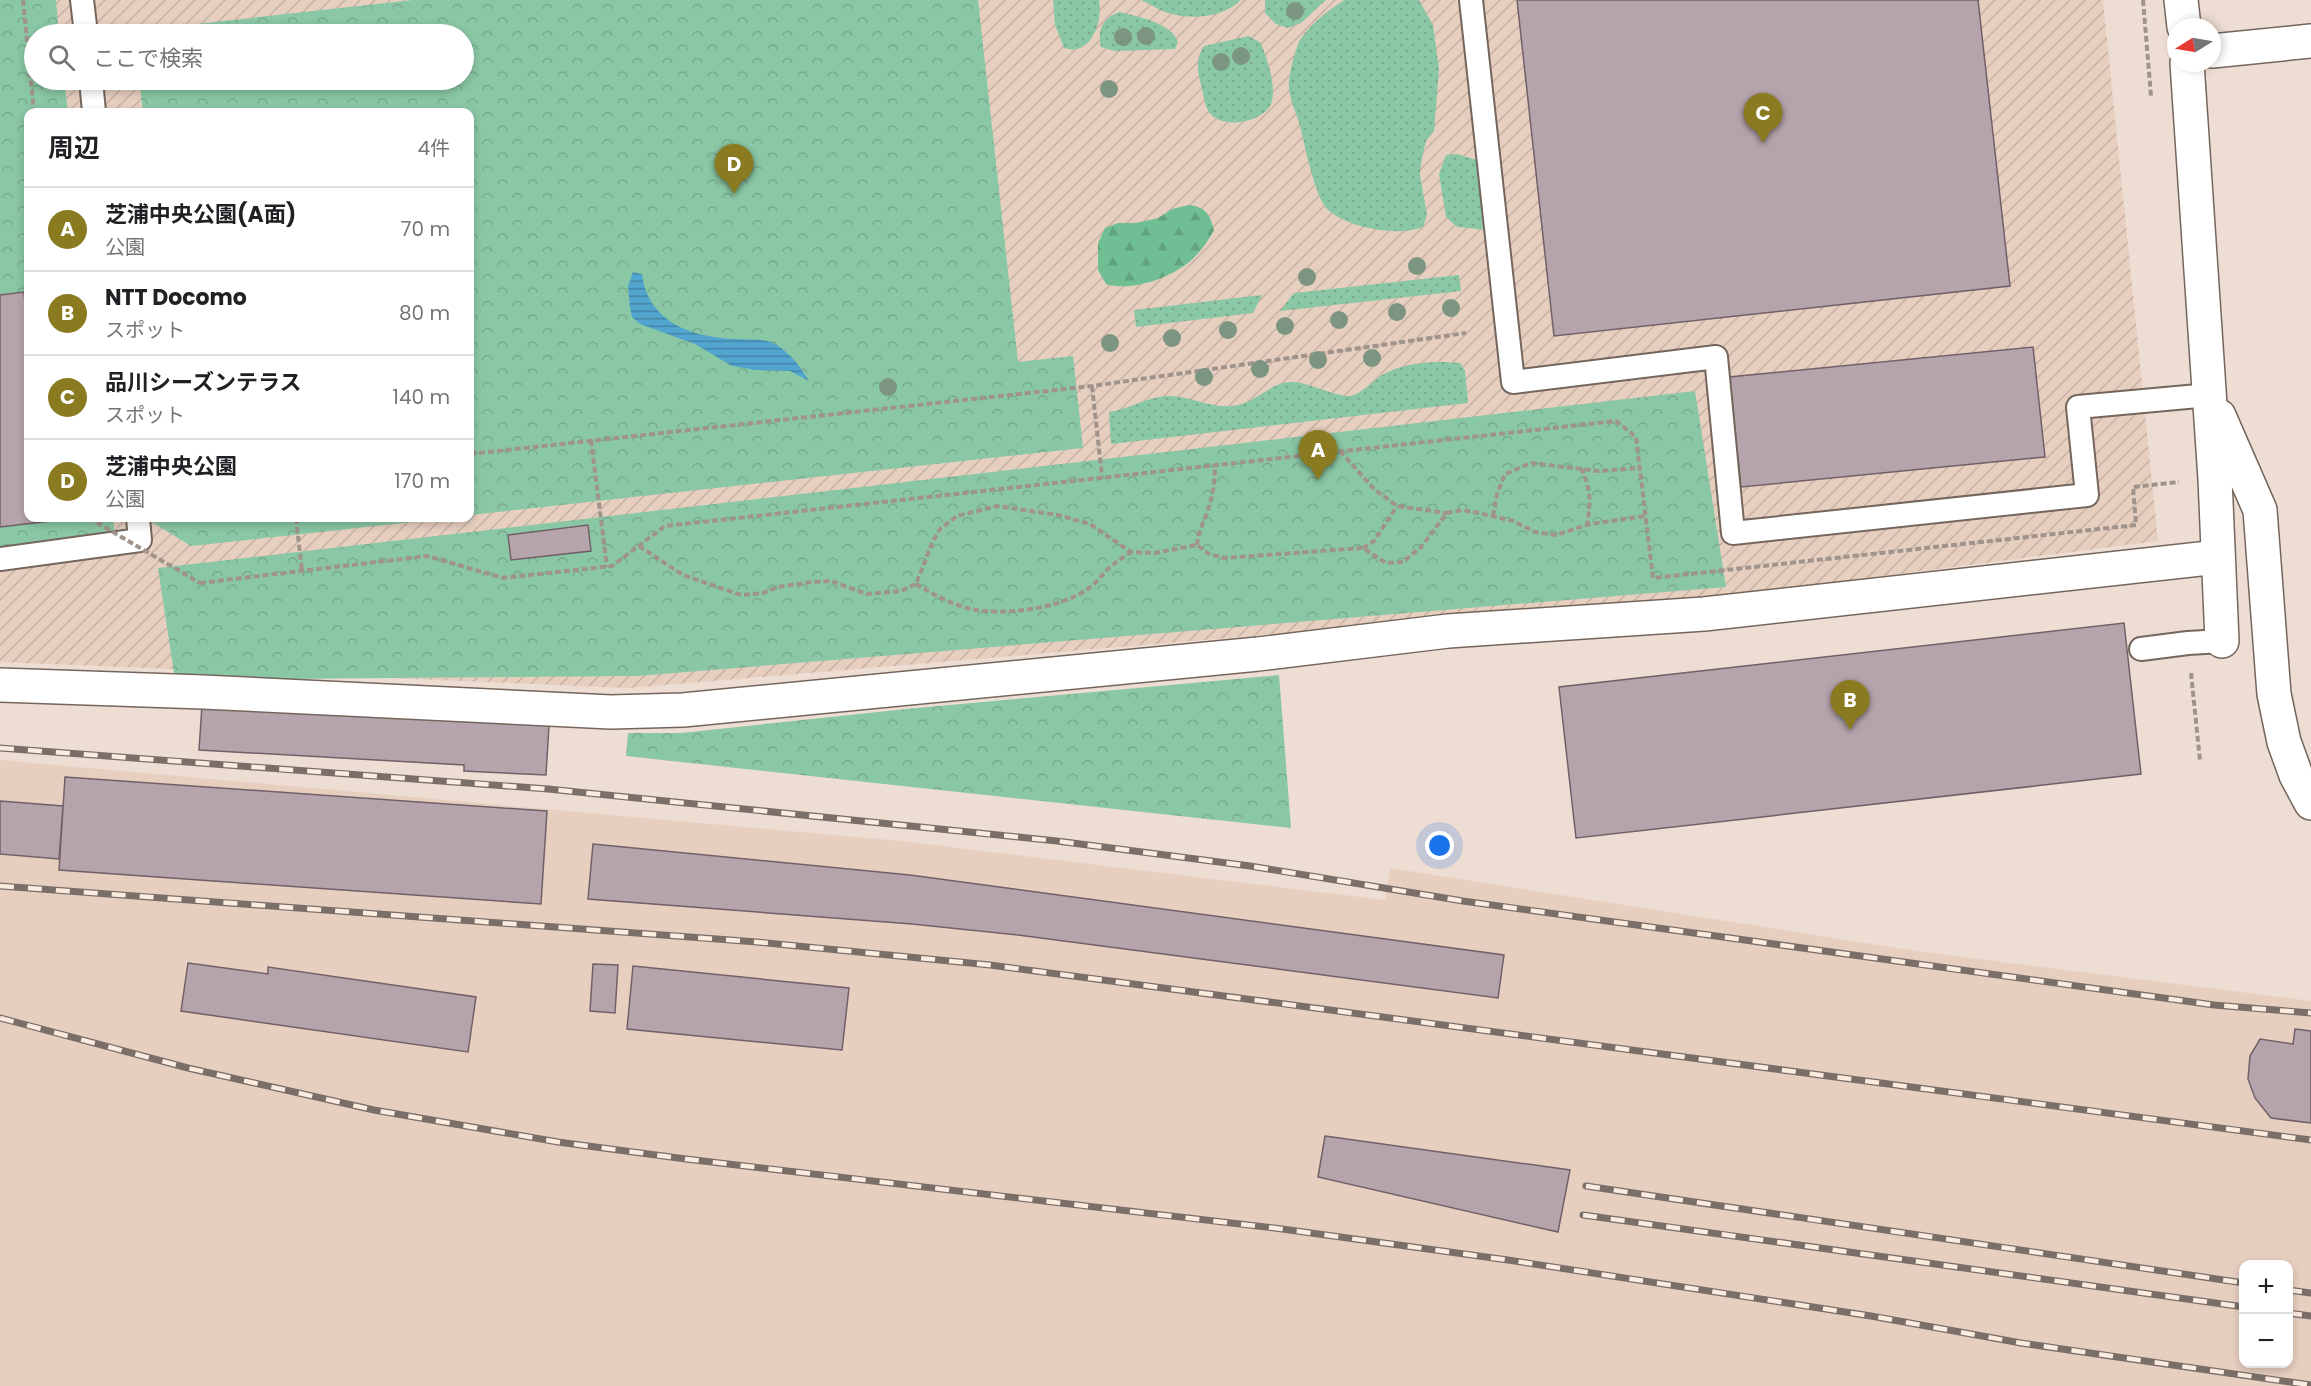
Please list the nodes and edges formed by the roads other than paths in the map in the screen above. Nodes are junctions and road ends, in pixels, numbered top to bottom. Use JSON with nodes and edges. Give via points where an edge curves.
{"nodes":[{"id":1,"x":82,"y":0,"type":"edge"},
{"id":2,"x":1471,"y":0,"type":"edge"},
{"id":3,"x":2181,"y":0,"type":"edge"},
{"id":4,"x":2183,"y":18,"type":"edge"},
{"id":5,"x":85,"y":24,"type":"edge"},
{"id":6,"x":2311,"y":40,"type":"edge"},
{"id":7,"x":2221,"y":50,"type":"edge"},
{"id":8,"x":2188,"y":72,"type":"edge"},
{"id":9,"x":92,"y":90,"type":"edge"},
{"id":10,"x":94,"y":108,"type":"edge"},
{"id":11,"x":2209,"y":395,"type":"junction"},
{"id":12,"x":138,"y":522,"type":"edge"},
{"id":13,"x":2218,"y":557,"type":"junction"},
{"id":14,"x":0,"y":559,"type":"edge"},
{"id":15,"x":2222,"y":641,"type":"joint"},
{"id":16,"x":2141,"y":649,"type":"dead end"},
{"id":17,"x":0,"y":685,"type":"edge"},
{"id":18,"x":2311,"y":803,"type":"edge"}],
"edges":[{"from":1,"to":5,"type":"lane"},
{"from":2,"to":11,"type":"lane","via":[[1513,382],[1716,357],[1733,533],[2087,495],[2078,406]]},
{"from":3,"to":4,"type":"street"},
{"from":6,"to":7,"type":"street"},
{"from":8,"to":11,"type":"street"},
{"from":9,"to":10,"type":"lane"},
{"from":11,"to":13,"type":"street"},
{"from":11,"to":18,"type":"street","via":[[2260,510],[2274,694],[2284,742]]},
{"from":12,"to":14,"type":"lane","via":[[140,540]]},
{"from":13,"to":15,"type":"street"},
{"from":13,"to":17,"type":"street","via":[[1704,614],[1448,631],[1258,654],[683,710],[610,712]]},
{"from":15,"to":16,"type":"lane"}]}
